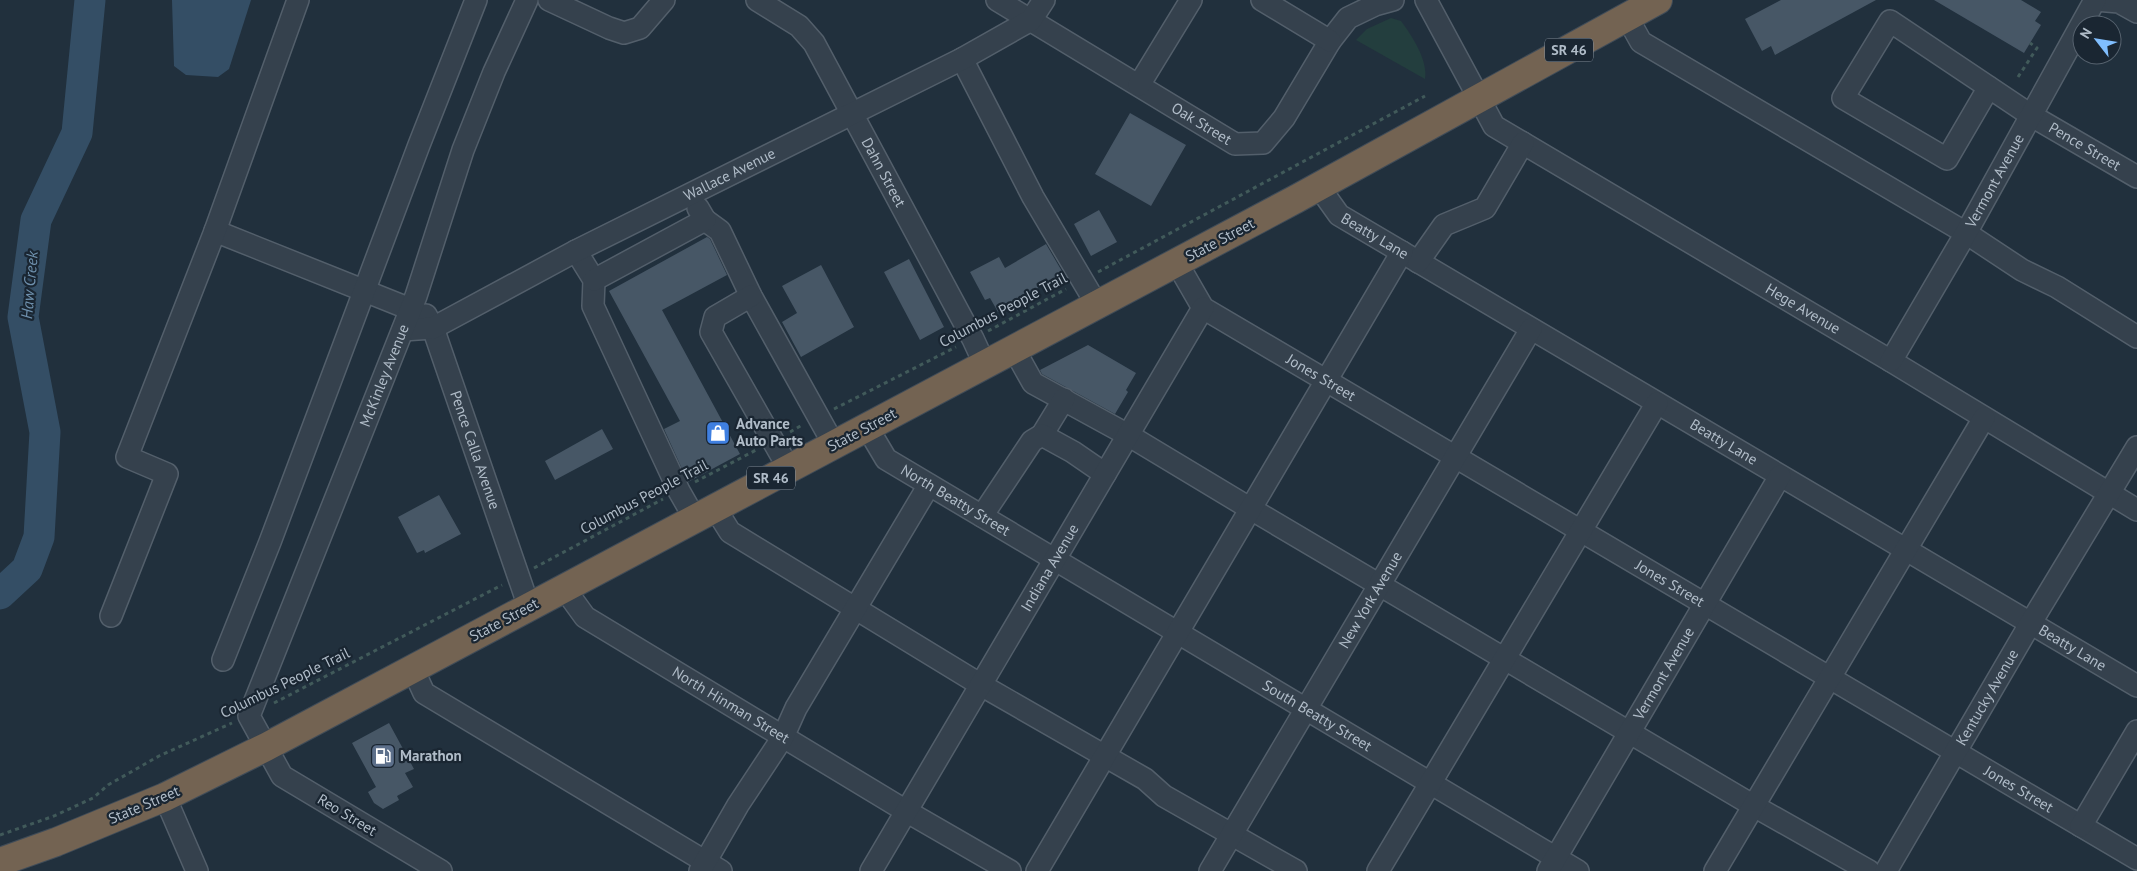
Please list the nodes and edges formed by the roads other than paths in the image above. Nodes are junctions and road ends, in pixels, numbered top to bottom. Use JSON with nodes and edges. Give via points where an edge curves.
{"nodes":[{"id":1,"x":298,"y":0,"type":"edge"},
{"id":2,"x":476,"y":0,"type":"edge"},
{"id":3,"x":527,"y":0,"type":"edge"},
{"id":4,"x":549,"y":0,"type":"edge"},
{"id":5,"x":664,"y":0,"type":"edge"},
{"id":6,"x":757,"y":0,"type":"edge"},
{"id":7,"x":997,"y":0,"type":"edge"},
{"id":8,"x":1044,"y":0,"type":"edge"},
{"id":9,"x":1191,"y":0,"type":"edge"},
{"id":10,"x":1262,"y":0,"type":"edge"},
{"id":11,"x":1426,"y":0,"type":"edge"},
{"id":12,"x":1658,"y":0,"type":"edge"},
{"id":13,"x":2095,"y":0,"type":"edge"},
{"id":14,"x":1380,"y":2,"type":"edge"},
{"id":15,"x":2137,"y":12,"type":"edge"},
{"id":16,"x":1627,"y":17,"type":"junction"},
{"id":17,"x":1032,"y":20,"type":"junction"},
{"id":18,"x":1330,"y":41,"type":"junction"},
{"id":19,"x":962,"y":59,"type":"junction"},
{"id":20,"x":1139,"y":85,"type":"junction"},
{"id":21,"x":1989,"y":87,"type":"junction"},
{"id":22,"x":1480,"y":100,"type":"junction"},
{"id":23,"x":852,"y":115,"type":"junction"},
{"id":24,"x":2032,"y":116,"type":"junction"},
{"id":25,"x":1523,"y":143,"type":"junction"},
{"id":26,"x":2137,"y":177,"type":"edge"},
{"id":27,"x":1320,"y":187,"type":"junction"},
{"id":28,"x":690,"y":194,"type":"junction"},
{"id":29,"x":704,"y":220,"type":"junction"},
{"id":30,"x":215,"y":231,"type":"junction"},
{"id":31,"x":1966,"y":233,"type":"junction"},
{"id":32,"x":576,"y":251,"type":"junction"},
{"id":33,"x":1410,"y":257,"type":"junction"},
{"id":34,"x":1177,"y":263,"type":"junction"},
{"id":35,"x":594,"y":280,"type":"junction"},
{"id":36,"x":364,"y":291,"type":"junction"},
{"id":37,"x":750,"y":296,"type":"junction"},
{"id":38,"x":413,"y":303,"type":"junction"},
{"id":39,"x":1097,"y":306,"type":"junction"},
{"id":40,"x":1203,"y":308,"type":"junction"},
{"id":41,"x":433,"y":328,"type":"junction"},
{"id":42,"x":1531,"y":329,"type":"junction"},
{"id":43,"x":403,"y":330,"type":"junction"},
{"id":44,"x":2137,"y":337,"type":"edge"},
{"id":45,"x":1014,"y":349,"type":"junction"},
{"id":46,"x":1891,"y":361,"type":"junction"},
{"id":47,"x":985,"y":365,"type":"junction"},
{"id":48,"x":1326,"y":381,"type":"junction"},
{"id":49,"x":1064,"y":400,"type":"junction"},
{"id":50,"x":1657,"y":403,"type":"junction"},
{"id":51,"x":1984,"y":418,"type":"junction"},
{"id":52,"x":866,"y":427,"type":"junction"},
{"id":53,"x":1042,"y":435,"type":"junction"},
{"id":54,"x":1128,"y":435,"type":"junction"},
{"id":55,"x":834,"y":445,"type":"junction"},
{"id":56,"x":2137,"y":447,"type":"edge"},
{"id":57,"x":1455,"y":457,"type":"junction"},
{"id":58,"x":789,"y":469,"type":"junction"},
{"id":59,"x":1105,"y":474,"type":"junction"},
{"id":60,"x":1780,"y":476,"type":"junction"},
{"id":61,"x":929,"y":485,"type":"junction"},
{"id":62,"x":2109,"y":494,"type":"junction"},
{"id":63,"x":1251,"y":510,"type":"junction"},
{"id":64,"x":2137,"y":510,"type":"edge"},
{"id":65,"x":705,"y":514,"type":"junction"},
{"id":66,"x":982,"y":516,"type":"junction"},
{"id":67,"x":1581,"y":531,"type":"junction"},
{"id":68,"x":1905,"y":550,"type":"junction"},
{"id":69,"x":1054,"y":560,"type":"junction"},
{"id":70,"x":1380,"y":585,"type":"junction"},
{"id":71,"x":564,"y":588,"type":"junction"},
{"id":72,"x":1705,"y":604,"type":"junction"},
{"id":73,"x":529,"y":607,"type":"junction"},
{"id":74,"x":855,"y":609,"type":"junction"},
{"id":75,"x":111,"y":616,"type":"dead end"},
{"id":76,"x":2030,"y":624,"type":"junction"},
{"id":77,"x":1178,"y":633,"type":"junction"},
{"id":78,"x":1504,"y":659,"type":"junction"},
{"id":79,"x":224,"y":660,"type":"dead end"},
{"id":80,"x":412,"y":669,"type":"junction"},
{"id":81,"x":1830,"y":678,"type":"junction"},
{"id":82,"x":981,"y":685,"type":"junction"},
{"id":83,"x":2137,"y":686,"type":"edge"},
{"id":84,"x":1306,"y":709,"type":"junction"},
{"id":85,"x":2137,"y":731,"type":"edge"},
{"id":86,"x":1630,"y":732,"type":"junction"},
{"id":87,"x":784,"y":737,"type":"junction"},
{"id":88,"x":266,"y":747,"type":"junction"},
{"id":89,"x":1956,"y":752,"type":"junction"},
{"id":90,"x":1105,"y":757,"type":"junction"},
{"id":91,"x":1430,"y":783,"type":"junction"},
{"id":92,"x":165,"y":797,"type":"junction"},
{"id":93,"x":1754,"y":806,"type":"junction"},
{"id":94,"x":906,"y":811,"type":"junction"},
{"id":95,"x":2081,"y":826,"type":"junction"},
{"id":96,"x":1232,"y":834,"type":"junction"},
{"id":97,"x":2137,"y":859,"type":"edge"},
{"id":98,"x":0,"y":862,"type":"edge"},
{"id":99,"x":1552,"y":864,"type":"edge"},
{"id":100,"x":709,"y":868,"type":"edge"},
{"id":101,"x":197,"y":871,"type":"edge"},
{"id":102,"x":441,"y":871,"type":"edge"},
{"id":103,"x":871,"y":871,"type":"edge"},
{"id":104,"x":1010,"y":871,"type":"edge"},
{"id":105,"x":1037,"y":871,"type":"edge"},
{"id":106,"x":1210,"y":871,"type":"edge"},
{"id":107,"x":1296,"y":871,"type":"edge"},
{"id":108,"x":1378,"y":871,"type":"edge"},
{"id":109,"x":1578,"y":871,"type":"edge"},
{"id":110,"x":1715,"y":871,"type":"edge"},
{"id":111,"x":1869,"y":871,"type":"edge"},
{"id":112,"x":1886,"y":871,"type":"edge"}],
"edges":[{"from":1,"to":30,"type":"street"},
{"from":2,"to":36,"type":"street"},
{"from":3,"to":38,"type":"street","name":"McKinley Avenue","via":[[463,150]]},
{"from":4,"to":5,"type":"street","via":[[624,33],[640,28]]},
{"from":6,"to":23,"type":"street","name":"Dahn Street","via":[[799,26],[814,43]]},
{"from":7,"to":17,"type":"street","name":"Oak Street"},
{"from":8,"to":17,"type":"street","name":"Wallace Avenue"},
{"from":9,"to":20,"type":"street"},
{"from":10,"to":18,"type":"street"},
{"from":11,"to":22,"type":"street"},
{"from":12,"to":16,"type":"highway","name":"State Street","number":"SR 46"},
{"from":13,"to":15,"type":"street","via":[[2119,2]]},
{"from":13,"to":24,"type":"street","name":"Vermont Avenue"},
{"from":14,"to":18,"type":"street","name":"Oak Street","via":[[1348,18]]},
{"from":16,"to":22,"type":"highway","name":"State Street","number":"SR 46"},
{"from":16,"to":31,"type":"street","via":[[1641,42]]},
{"from":17,"to":19,"type":"street","name":"Wallace Avenue"},
{"from":17,"to":20,"type":"street","name":"Oak Street"},
{"from":18,"to":20,"type":"street","name":"Oak Street","via":[[1284,118],[1263,143],[1235,144]]},
{"from":19,"to":23,"type":"street","name":"Wallace Avenue"},
{"from":19,"to":39,"type":"street","via":[[1033,197]]},
{"from":21,"to":21,"type":"street","name":"Pence Street","via":[[1890,21],[1843,98],[1947,159]]},
{"from":21,"to":24,"type":"street","name":"Pence Street"},
{"from":22,"to":25,"type":"street","name":"Hege Avenue","via":[[1494,126]]},
{"from":22,"to":27,"type":"highway","name":"State Street","number":"SR 46"},
{"from":23,"to":28,"type":"street","name":"Wallace Avenue"},
{"from":23,"to":47,"type":"street","name":"Dahn Street"},
{"from":24,"to":26,"type":"street","name":"Pence Street"},
{"from":24,"to":31,"type":"street","name":"Vermont Avenue"},
{"from":25,"to":33,"type":"street","via":[[1486,208],[1444,225]]},
{"from":25,"to":46,"type":"street","name":"Hege Avenue"},
{"from":27,"to":33,"type":"street","name":"Beatty Lane","via":[[1339,215]]},
{"from":27,"to":34,"type":"highway","name":"State Street","number":"SR 46"},
{"from":28,"to":29,"type":"street"},
{"from":28,"to":32,"type":"street","name":"Wallace Avenue"},
{"from":29,"to":35,"type":"street"},
{"from":29,"to":37,"type":"street","via":[[720,231]]},
{"from":30,"to":36,"type":"street"},
{"from":30,"to":75,"type":"street","via":[[128,458],[167,474]]},
{"from":31,"to":44,"type":"street","via":[[2022,270],[2057,287]]},
{"from":31,"to":46,"type":"street","name":"Vermont Avenue"},
{"from":32,"to":35,"type":"street"},
{"from":32,"to":41,"type":"street","name":"Wallace Avenue"},
{"from":33,"to":42,"type":"street","name":"Beatty Lane"},
{"from":33,"to":48,"type":"street"},
{"from":34,"to":39,"type":"highway","name":"State Street","number":"SR 46"},
{"from":34,"to":40,"type":"street"},
{"from":35,"to":65,"type":"street","via":[[593,306],[679,491]]},
{"from":36,"to":38,"type":"street"},
{"from":36,"to":79,"type":"street"},
{"from":37,"to":55,"type":"street"},
{"from":37,"to":58,"type":"street","via":[[715,317],[711,332]]},
{"from":38,"to":41,"type":"street","name":"Pence Calla Avenue"},
{"from":38,"to":43,"type":"street","name":"McKinley Avenue"},
{"from":39,"to":45,"type":"highway","name":"State Street","number":"SR 46"},
{"from":40,"to":48,"type":"street","name":"Jones Street"},
{"from":40,"to":54,"type":"street","name":"Indiana Avenue"},
{"from":41,"to":43,"type":"street","name":"Wallace Avenue"},
{"from":41,"to":73,"type":"street","name":"Pence Calla Avenue"},
{"from":42,"to":50,"type":"street","name":"Beatty Lane"},
{"from":42,"to":57,"type":"street","name":"New York Avenue"},
{"from":43,"to":88,"type":"street","name":"McKinley Avenue","via":[[249,716]]},
{"from":45,"to":47,"type":"highway","name":"State Street","number":"SR 46"},
{"from":45,"to":49,"type":"street","via":[[1034,382]]},
{"from":46,"to":51,"type":"street","name":"Hege Avenue"},
{"from":47,"to":52,"type":"highway","name":"State Street","number":"SR 46"},
{"from":48,"to":57,"type":"street","name":"Jones Street"},
{"from":48,"to":63,"type":"street"},
{"from":49,"to":53,"type":"street"},
{"from":49,"to":54,"type":"street"},
{"from":50,"to":60,"type":"street","name":"Beatty Lane"},
{"from":50,"to":67,"type":"street"},
{"from":51,"to":62,"type":"street","name":"Hege Avenue"},
{"from":51,"to":68,"type":"street"},
{"from":52,"to":55,"type":"highway","name":"State Street","number":"SR 46"},
{"from":52,"to":61,"type":"street","name":"North Beatty Street","via":[[886,459]]},
{"from":53,"to":59,"type":"street"},
{"from":53,"to":66,"type":"street","via":[[1032,441]]},
{"from":54,"to":59,"type":"street","name":"Indiana Avenue"},
{"from":54,"to":63,"type":"street"},
{"from":55,"to":58,"type":"highway","name":"State Street","number":"SR 46"},
{"from":56,"to":62,"type":"street","name":"Kentucky Avenue"},
{"from":57,"to":67,"type":"street","name":"Jones Street"},
{"from":57,"to":70,"type":"street","name":"New York Avenue"},
{"from":58,"to":65,"type":"highway","name":"State Street","number":"SR 46"},
{"from":59,"to":69,"type":"street","name":"Indiana Avenue"},
{"from":60,"to":68,"type":"street","name":"Beatty Lane"},
{"from":60,"to":72,"type":"street","name":"Vermont Avenue"},
{"from":61,"to":66,"type":"street","name":"North Beatty Street"},
{"from":61,"to":74,"type":"street"},
{"from":62,"to":64,"type":"street","name":"Hege Avenue"},
{"from":62,"to":76,"type":"street","name":"Kentucky Avenue"},
{"from":63,"to":70,"type":"street"},
{"from":63,"to":77,"type":"street"},
{"from":65,"to":71,"type":"highway","name":"State Street","number":"SR 46"},
{"from":65,"to":74,"type":"street"},
{"from":66,"to":69,"type":"street","name":"North Beatty Street"},
{"from":67,"to":72,"type":"street","name":"Jones Street"},
{"from":67,"to":78,"type":"street"},
{"from":68,"to":76,"type":"street","name":"Beatty Lane"},
{"from":68,"to":81,"type":"street"},
{"from":69,"to":77,"type":"street","name":"South Beatty Street"},
{"from":69,"to":82,"type":"street","name":"Indiana Avenue"},
{"from":70,"to":78,"type":"street"},
{"from":70,"to":84,"type":"street","name":"New York Avenue"},
{"from":71,"to":73,"type":"highway","name":"State Street","number":"SR 46"},
{"from":71,"to":87,"type":"street","name":"North Hinman Street","via":[[585,617]]},
{"from":72,"to":81,"type":"street","name":"Jones Street"},
{"from":72,"to":86,"type":"street","name":"Vermont Avenue"},
{"from":73,"to":80,"type":"highway","name":"State Street","number":"SR 46"},
{"from":74,"to":82,"type":"street"},
{"from":74,"to":87,"type":"street","via":[[796,708]]},
{"from":76,"to":83,"type":"street","name":"Beatty Lane"},
{"from":76,"to":89,"type":"street","name":"Kentucky Avenue"},
{"from":77,"to":84,"type":"street","name":"South Beatty Street"},
{"from":77,"to":90,"type":"street"},
{"from":78,"to":86,"type":"street"},
{"from":78,"to":91,"type":"street"},
{"from":80,"to":88,"type":"highway","name":"State Street","number":"SR 46"},
{"from":80,"to":100,"type":"street","via":[[424,693]]},
{"from":81,"to":89,"type":"street","name":"Jones Street"},
{"from":81,"to":93,"type":"street"},
{"from":82,"to":90,"type":"street"},
{"from":82,"to":94,"type":"street","name":"Indiana Avenue"},
{"from":84,"to":91,"type":"street","name":"South Beatty Street"},
{"from":84,"to":96,"type":"street","name":"New York Avenue"},
{"from":85,"to":95,"type":"street"},
{"from":86,"to":93,"type":"street"},
{"from":86,"to":99,"type":"street","name":"Vermont Avenue"},
{"from":87,"to":94,"type":"street","name":"North Hinman Street"},
{"from":87,"to":100,"type":"street","via":[[738,805]]},
{"from":88,"to":92,"type":"highway","name":"State Street","number":"SR 46"},
{"from":88,"to":102,"type":"street","name":"Reo Street","via":[[282,776]]},
{"from":89,"to":95,"type":"street","name":"Jones Street"},
{"from":89,"to":112,"type":"street","name":"Kentucky Avenue"},
{"from":90,"to":96,"type":"street","via":[[1145,779],[1164,796]]},
{"from":90,"to":105,"type":"street"},
{"from":91,"to":99,"type":"street","name":"South Beatty Street"},
{"from":91,"to":108,"type":"street"},
{"from":92,"to":98,"type":"highway","name":"State Street","number":"SR 46","via":[[55,829]]},
{"from":92,"to":101,"type":"street"},
{"from":93,"to":110,"type":"street"},
{"from":93,"to":111,"type":"street"},
{"from":94,"to":103,"type":"street","name":"Indiana Avenue"},
{"from":94,"to":104,"type":"street","name":"North Hinman Street"},
{"from":95,"to":97,"type":"street","name":"Jones Street"},
{"from":96,"to":106,"type":"street","name":"New York Avenue"},
{"from":96,"to":107,"type":"street"},
{"from":99,"to":109,"type":"street","name":"South Beatty Street"}]}
